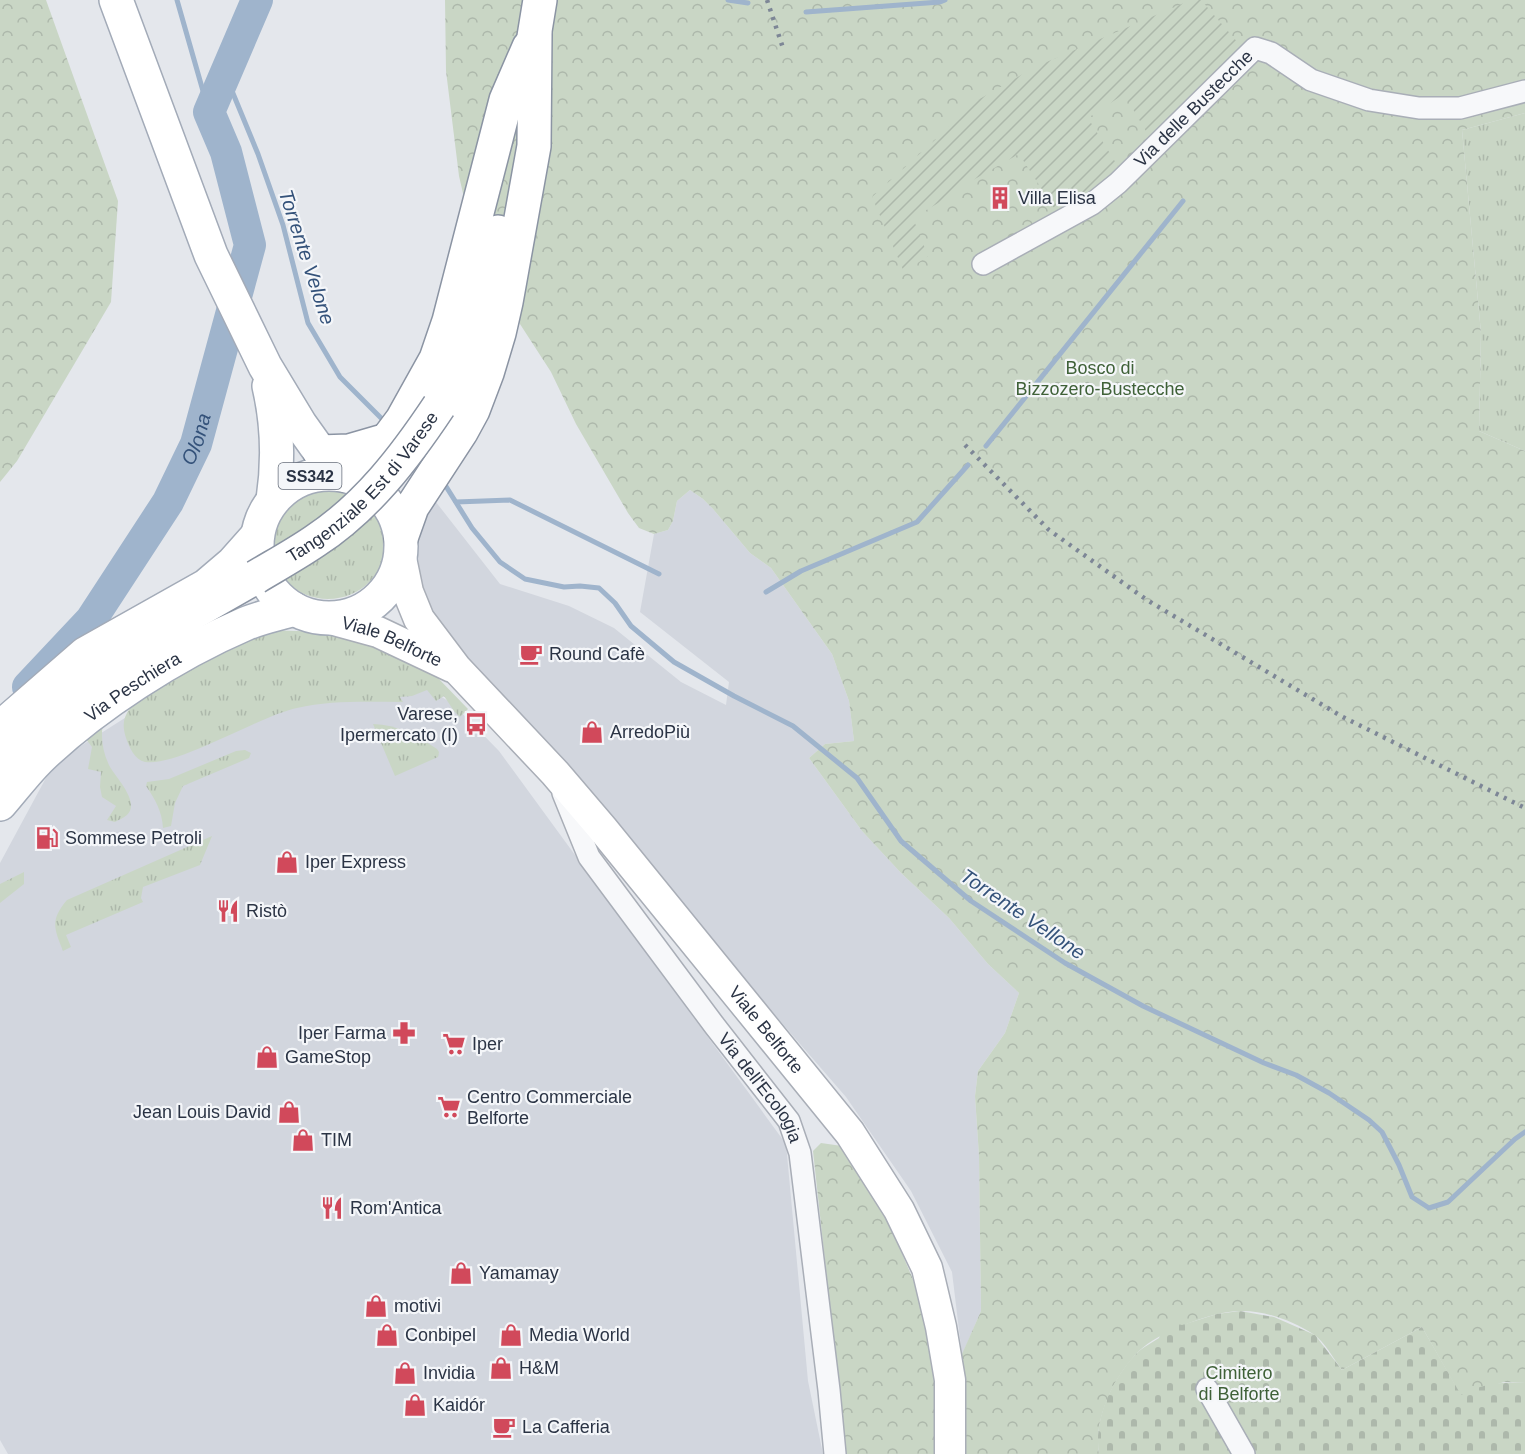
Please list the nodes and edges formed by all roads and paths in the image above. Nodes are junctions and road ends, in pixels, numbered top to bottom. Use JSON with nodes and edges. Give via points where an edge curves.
{"nodes":[{"id":1,"x":116,"y":0,"type":"edge"},
{"id":2,"x":540,"y":0,"type":"edge"},
{"id":3,"x":535,"y":35,"type":"junction"},
{"id":4,"x":1525,"y":91,"type":"edge"},
{"id":5,"x":984,"y":264,"type":"dead end"},
{"id":6,"x":265,"y":366,"type":"junction"},
{"id":7,"x":335,"y":467,"type":"junction"},
{"id":8,"x":273,"y":500,"type":"junction"},
{"id":9,"x":257,"y":536,"type":"junction"},
{"id":10,"x":401,"y":548,"type":"junction"},
{"id":11,"x":294,"y":609,"type":"junction"},
{"id":12,"x":327,"y":618,"type":"junction"},
{"id":13,"x":456,"y":668,"type":"junction"},
{"id":14,"x":0,"y":728,"type":"edge"},
{"id":15,"x":0,"y":764,"type":"edge"},
{"id":16,"x":555,"y":772,"type":"junction"},
{"id":17,"x":0,"y":804,"type":"edge"},
{"id":18,"x":1207,"y":1389,"type":"dead end"},
{"id":19,"x":835,"y":1454,"type":"edge"},
{"id":20,"x":950,"y":1454,"type":"edge"},
{"id":21,"x":1244,"y":1454,"type":"edge"}],
"edges":[{"from":1,"to":6,"type":"main road","via":[[211,255]]},
{"from":2,"to":3,"type":"main road","name":"Tangenziale Est di Varese"},
{"from":3,"to":7,"type":"main road","via":[[506,100],[439,350],[415,398],[387,440],[377,450]]},
{"from":3,"to":10,"type":"main road","via":[[534,146],[506,302],[473,410],[412,507]]},
{"from":3,"to":15,"type":"main road","name":"Tangenziale Est di Varese","bridge":true,"via":[[499,230],[477,318],[456,374],[420,434],[372,494],[316,541],[144,641],[72,690],[36,721]]},
{"from":4,"to":5,"type":"street","name":"Via delle Bustecche","via":[[1460,108],[1419,108],[1369,100],[1311,80],[1271,53],[1255,48],[1092,204]]},
{"from":6,"to":7,"type":"main road"},
{"from":6,"to":8,"type":"main road","via":[[278,441]]},
{"from":7,"to":8,"type":"main road","number":"SS342","via":[[292,484]]},
{"from":7,"to":10,"type":"main road","number":"SS342","via":[[366,483],[383,498],[395,516]]},
{"from":8,"to":9,"type":"main road","number":"SS342"},
{"from":9,"to":11,"type":"main road","number":"SS342","via":[[264,578]]},
{"from":9,"to":14,"type":"main road","via":[[206,586],[85,654]]},
{"from":10,"to":12,"type":"main road","number":"SS342","via":[[397,573],[375,602],[356,613]]},
{"from":10,"to":13,"type":"main road","name":"Viale Belforte","via":[[408,592],[419,619]]},
{"from":11,"to":12,"type":"main road","number":"SS342"},
{"from":11,"to":17,"type":"main road","name":"Via Peschiera","via":[[247,623],[119,695],[38,760]]},
{"from":12,"to":13,"type":"main road","name":"Viale Belforte","via":[[378,632]]},
{"from":13,"to":16,"type":"main road","name":"Viale Belforte"},
{"from":16,"to":19,"type":"street","name":"Via dell'Ecologia","via":[[589,857],[789,1121],[800,1153]]},
{"from":16,"to":20,"type":"main road","name":"Viale Belforte","via":[[850,1133],[899,1210],[927,1268],[941,1328],[950,1380]]},
{"from":18,"to":21,"type":"street"}]}
